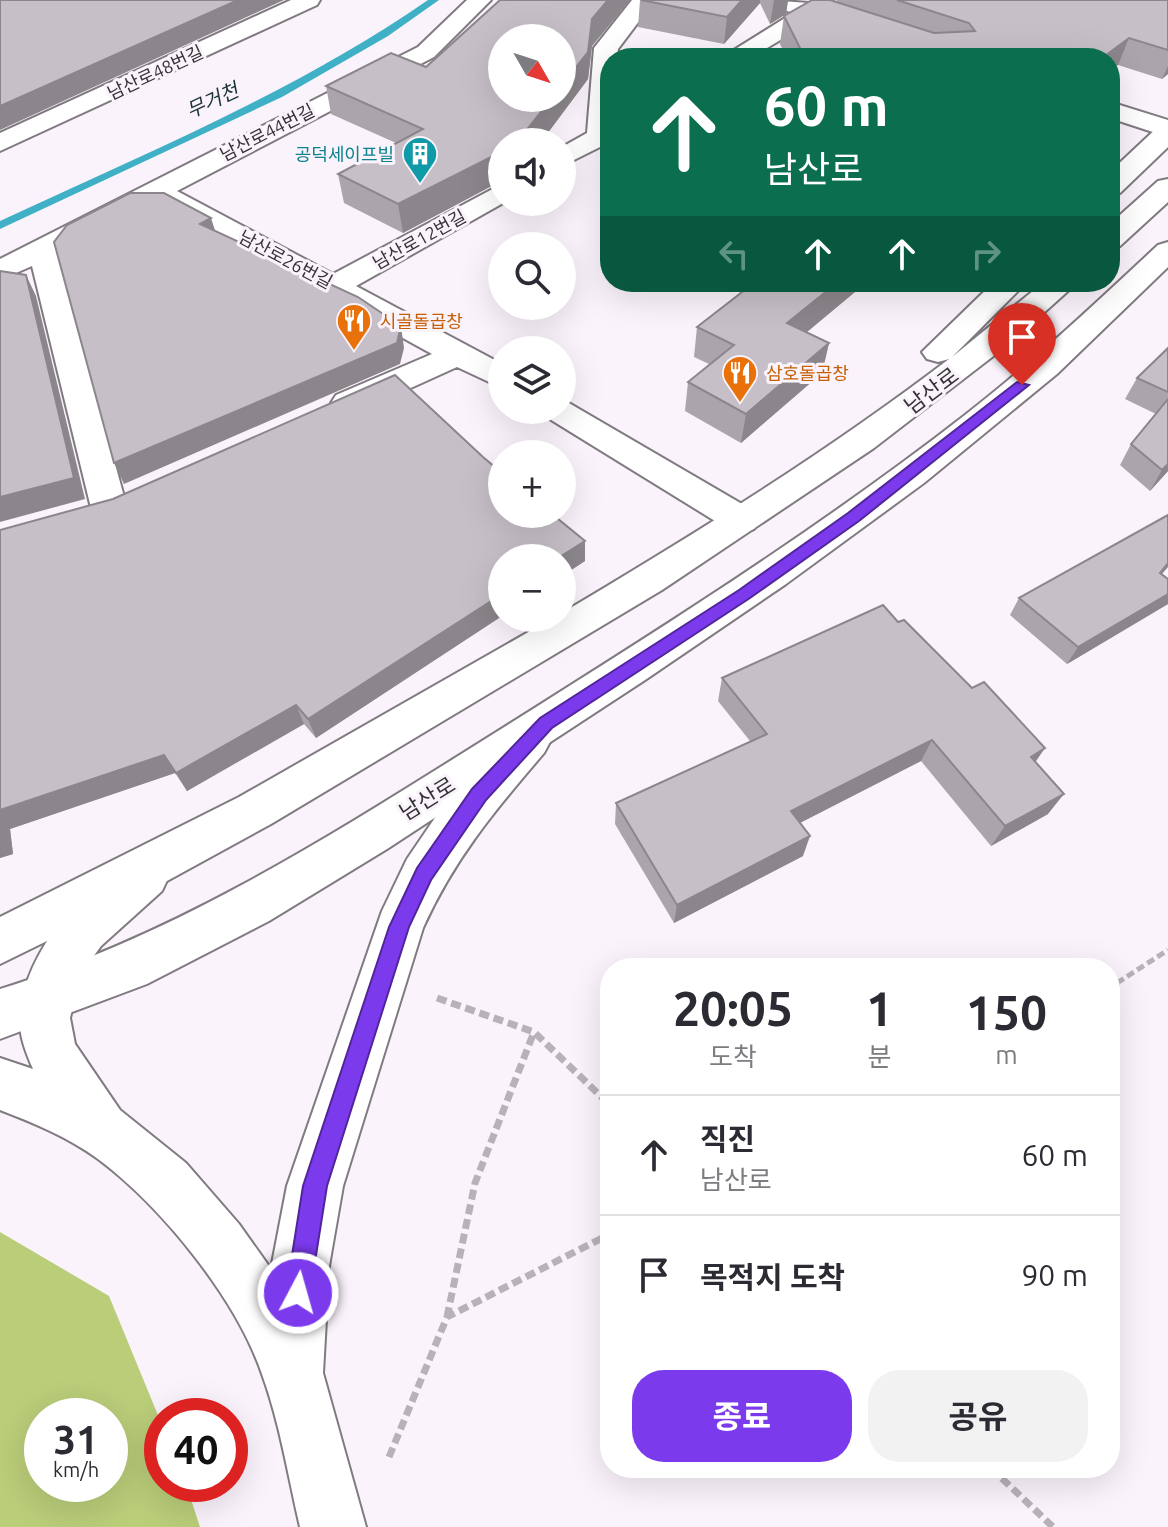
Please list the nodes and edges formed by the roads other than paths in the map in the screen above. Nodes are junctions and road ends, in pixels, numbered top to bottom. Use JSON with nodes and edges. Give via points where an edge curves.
{"nodes":[{"id":1,"x":309,"y":0,"type":"edge"},
{"id":2,"x":480,"y":0,"type":"edge"},
{"id":3,"x":644,"y":0,"type":"edge"},
{"id":4,"x":778,"y":0,"type":"edge"},
{"id":5,"x":822,"y":6,"type":"edge"},
{"id":6,"x":606,"y":48,"type":"edge"},
{"id":7,"x":750,"y":48,"type":"edge"},
{"id":8,"x":927,"y":48,"type":"edge"},
{"id":9,"x":1120,"y":113,"type":"edge"},
{"id":10,"x":1168,"y":130,"type":"edge"},
{"id":11,"x":600,"y":137,"type":"edge"},
{"id":12,"x":0,"y":143,"type":"edge"},
{"id":13,"x":576,"y":150,"type":"edge"},
{"id":14,"x":1120,"y":177,"type":"edge"},
{"id":15,"x":1168,"y":187,"type":"edge"},
{"id":16,"x":153,"y":190,"type":"junction"},
{"id":17,"x":488,"y":200,"type":"edge"},
{"id":18,"x":1120,"y":231,"type":"edge"},
{"id":19,"x":42,"y":248,"type":"junction"},
{"id":20,"x":1168,"y":251,"type":"edge"},
{"id":21,"x":1168,"y":266,"type":"edge"},
{"id":22,"x":0,"y":271,"type":"edge"},
{"id":23,"x":336,"y":285,"type":"junction"},
{"id":24,"x":1126,"y":291,"type":"junction"},
{"id":25,"x":1001,"y":292,"type":"edge"},
{"id":26,"x":1051,"y":292,"type":"edge"},
{"id":27,"x":459,"y":354,"type":"junction"},
{"id":28,"x":488,"y":370,"type":"edge"},
{"id":29,"x":313,"y":419,"type":"edge"},
{"id":30,"x":576,"y":420,"type":"edge"},
{"id":31,"x":110,"y":507,"type":"edge"},
{"id":32,"x":741,"y":520,"type":"junction"},
{"id":33,"x":546,"y":723,"type":"junction"},
{"id":34,"x":176,"y":852,"type":"junction"},
{"id":35,"x":0,"y":941,"type":"edge"},
{"id":36,"x":21,"y":1008,"type":"edge"},
{"id":37,"x":0,"y":1084,"type":"edge"},
{"id":38,"x":117,"y":1140,"type":"junction"},
{"id":39,"x":293,"y":1372,"type":"junction"},
{"id":40,"x":330,"y":1517,"type":"edge"}],
"edges":[{"from":1,"to":12,"type":"street","name":"남산로48번길"},
{"from":2,"to":16,"type":"street","name":"남산로44번길","via":[[426,52]]},
{"from":3,"to":6,"type":"street"},
{"from":4,"to":5,"type":"street"},
{"from":5,"to":7,"type":"street"},
{"from":5,"to":8,"type":"street"},
{"from":9,"to":10,"type":"street"},
{"from":10,"to":14,"type":"street"},
{"from":11,"to":13,"type":"street"},
{"from":15,"to":18,"type":"street"},
{"from":16,"to":19,"type":"street","name":"남산로44번길"},
{"from":16,"to":23,"type":"street","name":"남산로26번길"},
{"from":17,"to":23,"type":"street","name":"남산로12번길"},
{"from":19,"to":22,"type":"street","name":"남산로44번길"},
{"from":19,"to":31,"type":"street"},
{"from":20,"to":24,"type":"street"},
{"from":21,"to":24,"type":"street"},
{"from":23,"to":27,"type":"street","name":"남산로26번길"},
{"from":24,"to":33,"type":"street","name":"남산로","via":[[1045,366],[854,517]]},
{"from":25,"to":32,"type":"street"},
{"from":26,"to":32,"type":"street","name":"남산로","via":[[881,428]]},
{"from":27,"to":28,"type":"street","name":"남산로26번길"},
{"from":27,"to":29,"type":"street"},
{"from":30,"to":32,"type":"street"},
{"from":32,"to":34,"type":"street","name":"남산로","via":[[469,687]]},
{"from":33,"to":36,"type":"street","name":"남산로","via":[[217,927],[129,968]]},
{"from":33,"to":39,"type":"street","via":[[461,817],[424,874],[399,927],[315,1186],[300,1266]]},
{"from":34,"to":35,"type":"street","name":"남산로"},
{"from":34,"to":36,"type":"street","via":[[121,894]]},
{"from":36,"to":38,"type":"street","via":[[71,1093]]},
{"from":37,"to":38,"type":"street","via":[[58,1104]]},
{"from":38,"to":39,"type":"street","via":[[160,1177],[259,1301]]},
{"from":39,"to":40,"type":"street"}]}
